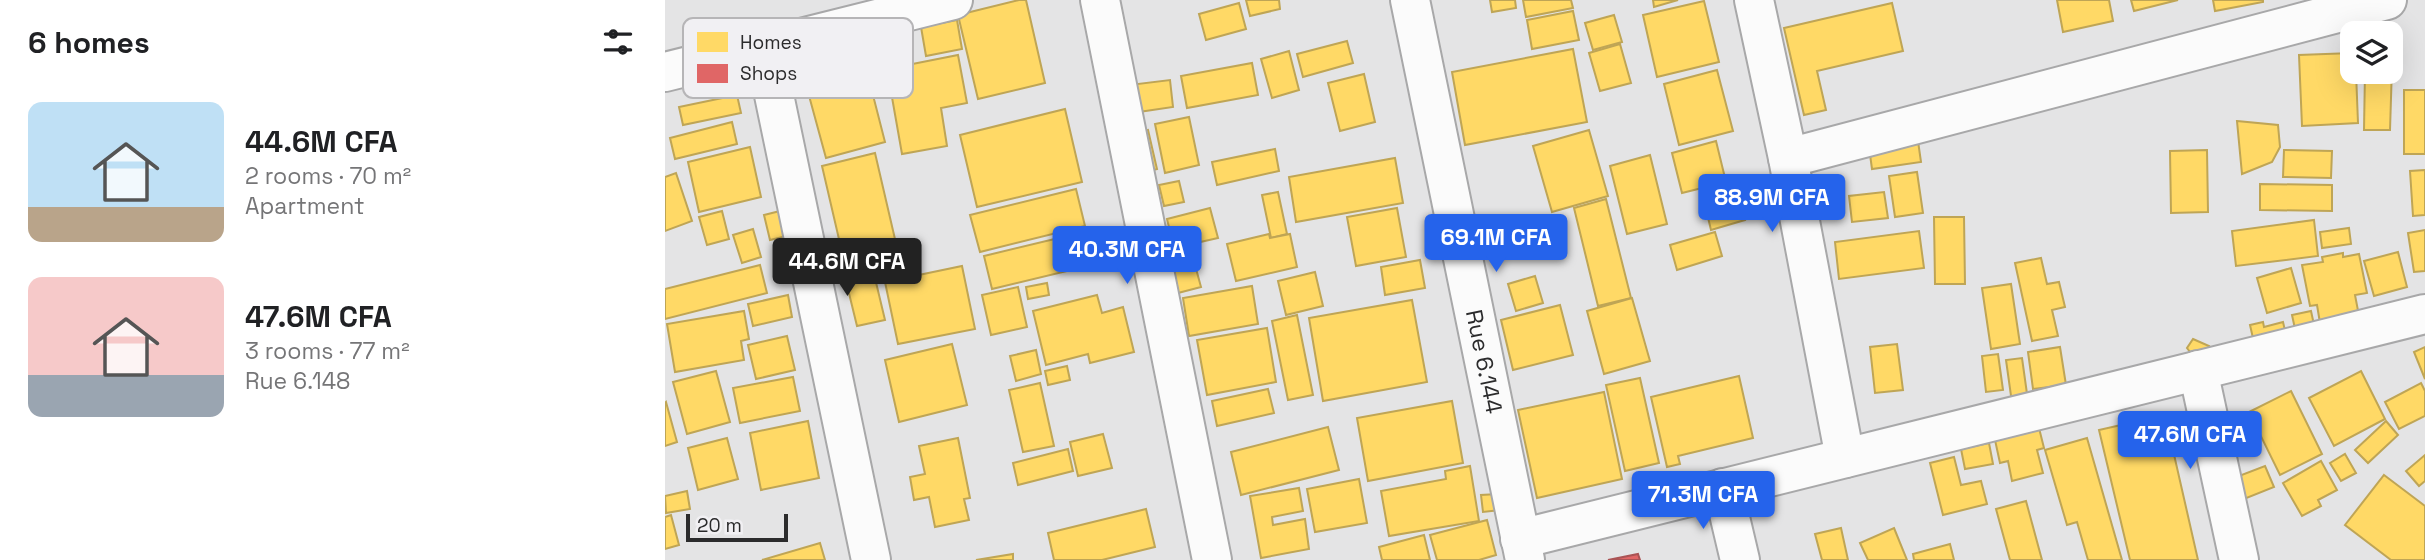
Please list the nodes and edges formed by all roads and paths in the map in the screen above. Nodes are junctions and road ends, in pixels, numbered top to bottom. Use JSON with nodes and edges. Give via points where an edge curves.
{"nodes":[{"id":1,"x":953,"y":0,"type":"edge"},
{"id":2,"x":1100,"y":0,"type":"edge"},
{"id":3,"x":1411,"y":0,"type":"edge"},
{"id":4,"x":1754,"y":0,"type":"edge"},
{"id":5,"x":2388,"y":0,"type":"edge"},
{"id":6,"x":881,"y":18,"type":"edge"},
{"id":7,"x":683,"y":67,"type":"edge"},
{"id":8,"x":665,"y":72,"type":"edge"},
{"id":9,"x":775,"y":98,"type":"edge"},
{"id":10,"x":1788,"y":158,"type":"junction"},
{"id":11,"x":2425,"y":314,"type":"edge"},
{"id":12,"x":2198,"y":370,"type":"junction"},
{"id":13,"x":1845,"y":458,"type":"junction"},
{"id":14,"x":1723,"y":488,"type":"junction"},
{"id":15,"x":1522,"y":549,"type":"edge"},
{"id":16,"x":871,"y":560,"type":"edge"},
{"id":17,"x":1212,"y":560,"type":"edge"},
{"id":18,"x":1740,"y":560,"type":"edge"},
{"id":19,"x":2239,"y":560,"type":"edge"}],
"edges":[{"from":1,"to":6,"type":"street"},
{"from":2,"to":17,"type":"street"},
{"from":3,"to":15,"type":"street","name":"Rue 6.144"},
{"from":4,"to":10,"type":"street"},
{"from":5,"to":10,"type":"street"},
{"from":7,"to":8,"type":"street"},
{"from":9,"to":16,"type":"street"},
{"from":10,"to":13,"type":"street"},
{"from":11,"to":12,"type":"street"},
{"from":12,"to":13,"type":"street"},
{"from":12,"to":19,"type":"street"},
{"from":13,"to":14,"type":"street"},
{"from":14,"to":15,"type":"street"},
{"from":14,"to":18,"type":"street"}]}
